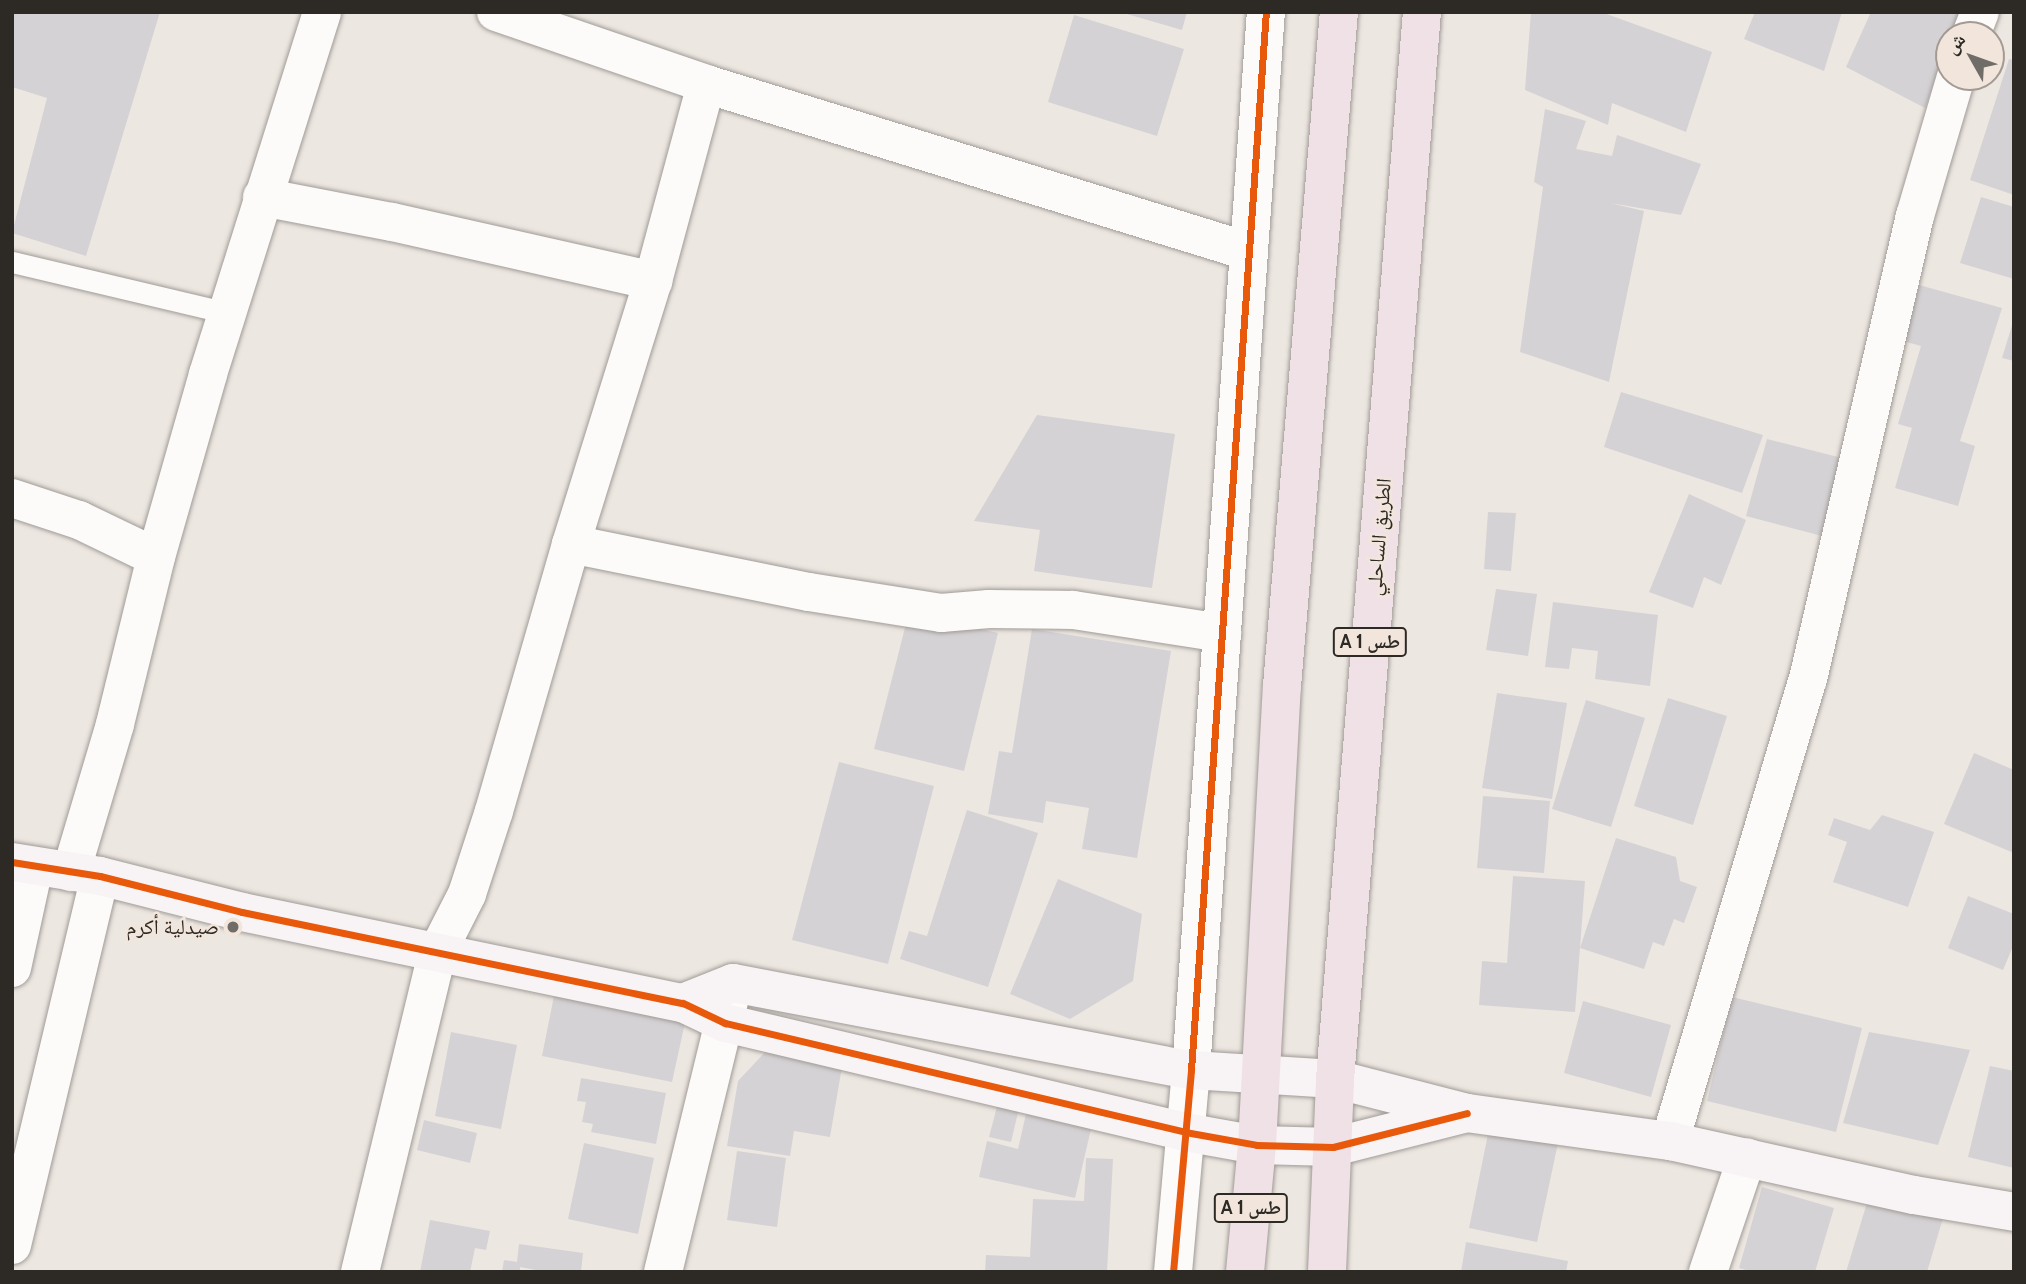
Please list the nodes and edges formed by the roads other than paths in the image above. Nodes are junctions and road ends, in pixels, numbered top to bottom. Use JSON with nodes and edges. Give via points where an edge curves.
{"nodes":[{"id":1,"x":322,"y":12,"type":"edge"},
{"id":2,"x":496,"y":12,"type":"edge"},
{"id":3,"x":1266,"y":12,"type":"edge"},
{"id":4,"x":1339,"y":12,"type":"edge"},
{"id":5,"x":1422,"y":12,"type":"edge"},
{"id":6,"x":706,"y":84,"type":"junction"},
{"id":7,"x":1952,"y":91,"type":"edge"},
{"id":8,"x":262,"y":197,"type":"junction"},
{"id":9,"x":1247,"y":251,"type":"junction"},
{"id":10,"x":12,"y":262,"type":"edge"},
{"id":11,"x":653,"y":281,"type":"junction"},
{"id":12,"x":227,"y":313,"type":"junction"},
{"id":13,"x":12,"y":498,"type":"edge"},
{"id":14,"x":571,"y":544,"type":"junction"},
{"id":15,"x":156,"y":557,"type":"junction"},
{"id":16,"x":1222,"y":634,"type":"junction"},
{"id":17,"x":54,"y":869,"type":"edge"},
{"id":18,"x":437,"y":953,"type":"junction"},
{"id":19,"x":12,"y":968,"type":"edge"},
{"id":20,"x":733,"y":983,"type":"junction"},
{"id":21,"x":683,"y":1003,"type":"junction"},
{"id":22,"x":725,"y":1023,"type":"junction"},
{"id":23,"x":1191,"y":1070,"type":"junction"},
{"id":24,"x":1260,"y":1074,"type":"junction"},
{"id":25,"x":1335,"y":1079,"type":"junction"},
{"id":26,"x":1467,"y":1113,"type":"junction"},
{"id":27,"x":1185,"y":1132,"type":"junction"},
{"id":28,"x":1670,"y":1141,"type":"junction"},
{"id":29,"x":1257,"y":1144,"type":"junction"},
{"id":30,"x":1333,"y":1147,"type":"junction"},
{"id":31,"x":1747,"y":1157,"type":"junction"},
{"id":32,"x":2014,"y":1212,"type":"edge"},
{"id":33,"x":12,"y":1245,"type":"edge"},
{"id":34,"x":360,"y":1272,"type":"edge"},
{"id":35,"x":663,"y":1272,"type":"edge"},
{"id":36,"x":1173,"y":1272,"type":"edge"},
{"id":37,"x":1245,"y":1272,"type":"edge"},
{"id":38,"x":1327,"y":1272,"type":"edge"},
{"id":39,"x":1708,"y":1272,"type":"edge"}],
"edges":[{"from":1,"to":8,"type":"street"},
{"from":2,"to":6,"type":"street"},
{"from":3,"to":9,"type":"street"},
{"from":4,"to":24,"type":"highway","number":"A 1 طس","via":[[1282,686]]},
{"from":5,"to":25,"type":"highway","name":"الطريق الساحلي","number":"A 1 طس"},
{"from":6,"to":9,"type":"street"},
{"from":6,"to":11,"type":"street"},
{"from":7,"to":28,"type":"street","via":[[1915,216],[1808,678]]},
{"from":8,"to":11,"type":"street"},
{"from":8,"to":12,"type":"street"},
{"from":9,"to":16,"type":"street"},
{"from":10,"to":12,"type":"lane"},
{"from":11,"to":14,"type":"street"},
{"from":12,"to":15,"type":"street"},
{"from":13,"to":15,"type":"street","via":[[79,520]]},
{"from":14,"to":16,"type":"street","via":[[808,592],[941,613],[1073,610]]},
{"from":14,"to":18,"type":"street","via":[[467,894]]},
{"from":15,"to":17,"type":"street","via":[[115,724]]},
{"from":16,"to":23,"type":"street"},
{"from":17,"to":18,"type":"street"},
{"from":17,"to":19,"type":"street"},
{"from":17,"to":33,"type":"street"},
{"from":18,"to":21,"type":"street"},
{"from":18,"to":34,"type":"street"},
{"from":20,"to":21,"type":"street"},
{"from":20,"to":22,"type":"street"},
{"from":20,"to":23,"type":"street"},
{"from":21,"to":22,"type":"street"},
{"from":22,"to":27,"type":"street"},
{"from":22,"to":35,"type":"street"},
{"from":23,"to":24,"type":"street"},
{"from":23,"to":27,"type":"street"},
{"from":24,"to":25,"type":"street"},
{"from":24,"to":29,"type":"highway","number":"A 1 طس"},
{"from":25,"to":26,"type":"street"},
{"from":25,"to":30,"type":"highway","name":"الطريق الساحلي","number":"A 1 طس"},
{"from":26,"to":28,"type":"street"},
{"from":26,"to":30,"type":"street"},
{"from":27,"to":29,"type":"street"},
{"from":27,"to":36,"type":"street"},
{"from":28,"to":31,"type":"street"},
{"from":29,"to":30,"type":"street"},
{"from":29,"to":37,"type":"highway","number":"A 1 طس"},
{"from":30,"to":38,"type":"highway","name":"الطريق الساحلي","number":"A 1 طس"},
{"from":31,"to":32,"type":"street","via":[[1914,1195]]},
{"from":31,"to":39,"type":"street"}]}
